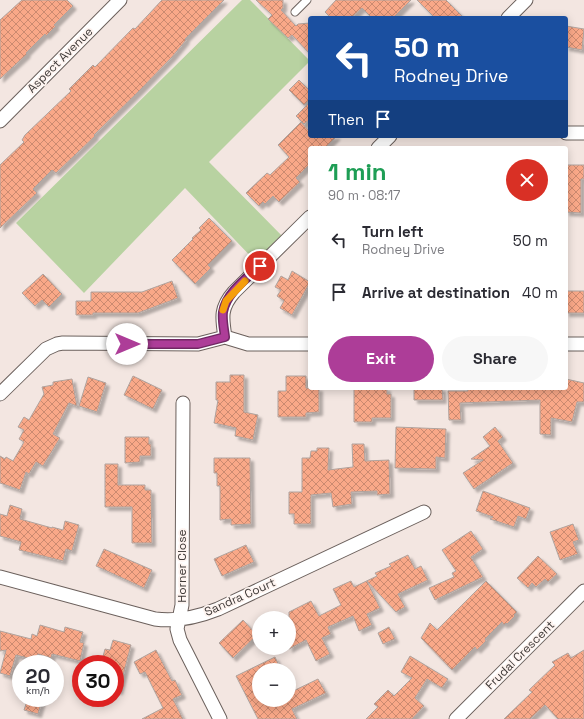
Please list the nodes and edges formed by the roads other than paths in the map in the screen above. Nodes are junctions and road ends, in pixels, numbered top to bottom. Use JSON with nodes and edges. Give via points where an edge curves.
{"nodes":[{"id":1,"x":120,"y":0,"type":"edge"},
{"id":2,"x":307,"y":0,"type":"edge"},
{"id":3,"x":526,"y":0,"type":"edge"},
{"id":4,"x":295,"y":12,"type":"dead end"},
{"id":5,"x":510,"y":16,"type":"edge"},
{"id":6,"x":0,"y":121,"type":"edge"},
{"id":7,"x":568,"y":133,"type":"edge"},
{"id":8,"x":584,"y":133,"type":"edge"},
{"id":9,"x":388,"y":138,"type":"edge"},
{"id":10,"x":380,"y":146,"type":"edge"},
{"id":11,"x":308,"y":219,"type":"edge"},
{"id":12,"x":225,"y":337,"type":"junction"},
{"id":13,"x":308,"y":344,"type":"edge"},
{"id":14,"x":568,"y":344,"type":"edge"},
{"id":15,"x":584,"y":344,"type":"edge"},
{"id":16,"x":0,"y":394,"type":"edge"},
{"id":17,"x":183,"y":403,"type":"dead end"},
{"id":18,"x":424,"y":512,"type":"dead end"},
{"id":19,"x":0,"y":577,"type":"edge"},
{"id":20,"x":584,"y":591,"type":"edge"},
{"id":21,"x":180,"y":619,"type":"junction"},
{"id":22,"x":220,"y":719,"type":"edge"},
{"id":23,"x":456,"y":719,"type":"edge"}],
"edges":[{"from":1,"to":6,"type":"street","name":"Aspect Avenue"},
{"from":2,"to":4,"type":"lane"},
{"from":3,"to":5,"type":"street"},
{"from":7,"to":8,"type":"street"},
{"from":9,"to":10,"type":"street"},
{"from":11,"to":12,"type":"street","via":[[226,301],[222,318]]},
{"from":12,"to":13,"type":"street","via":[[248,344]]},
{"from":12,"to":16,"type":"street","via":[[198,344],[57,344],[41,353]]},
{"from":14,"to":15,"type":"street"},
{"from":17,"to":21,"type":"street","name":"Horner Close"},
{"from":18,"to":21,"type":"street","name":"Sandra Court","via":[[218,608]]},
{"from":19,"to":21,"type":"street","name":"Sandra Court","via":[[155,618]]},
{"from":20,"to":23,"type":"street","name":"Frudal Crescent"},
{"from":21,"to":22,"type":"street","name":"Horner Close","via":[[177,629],[180,640]]}]}
